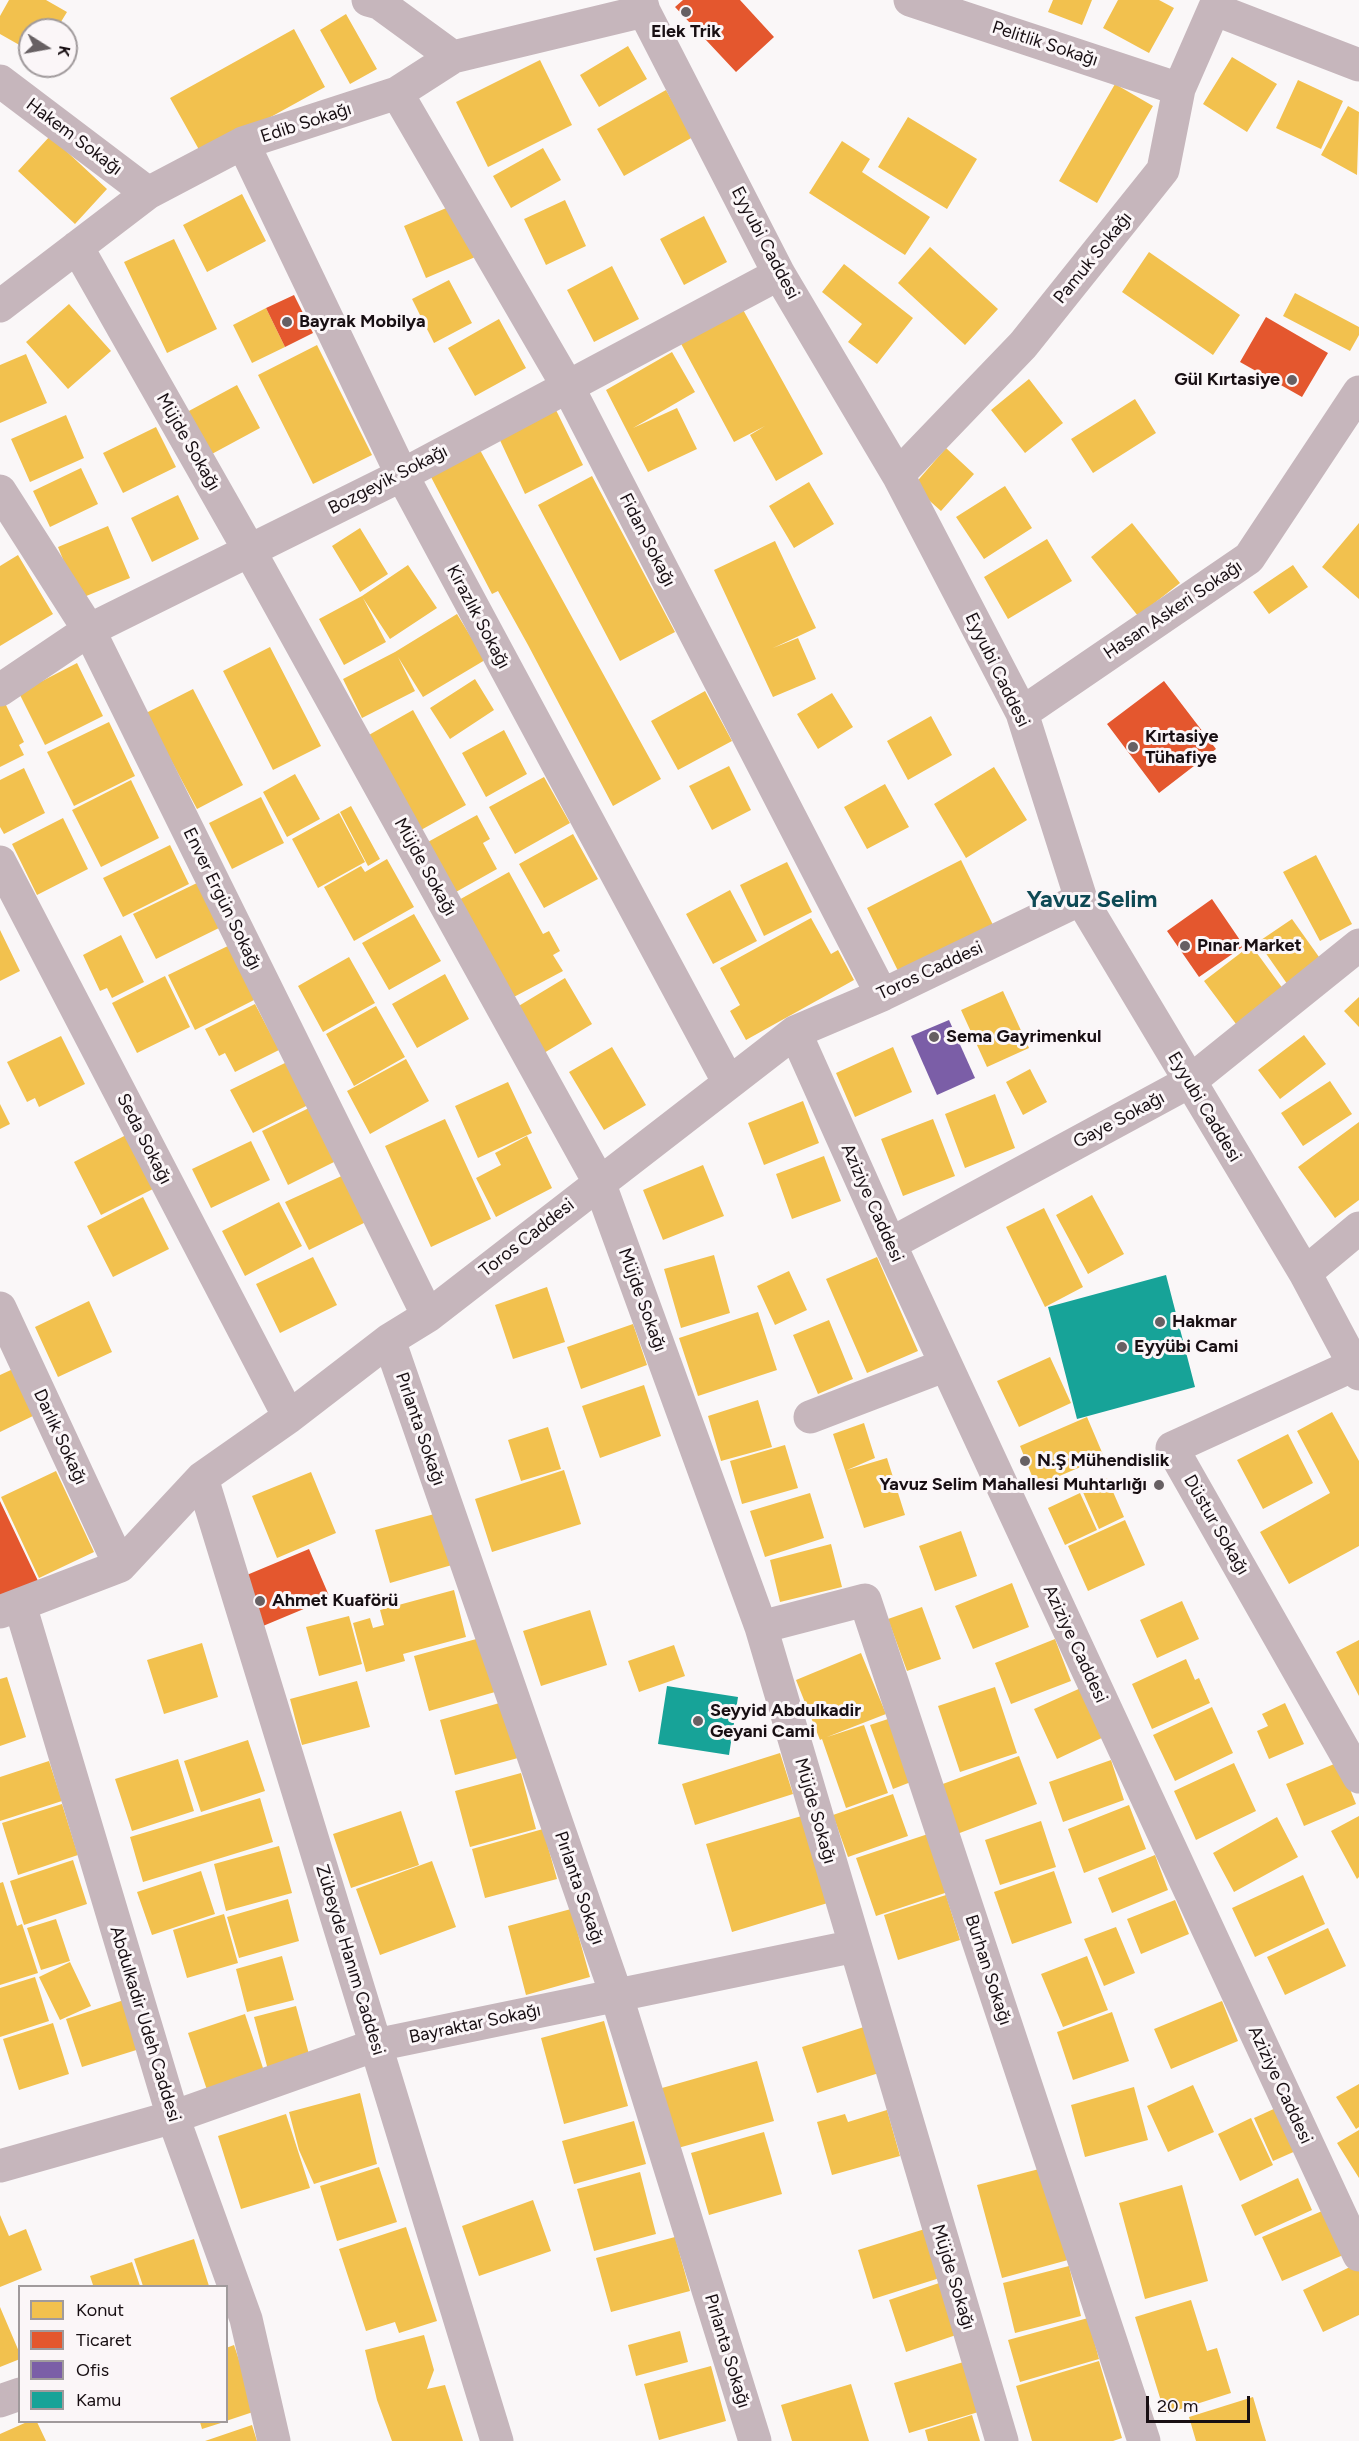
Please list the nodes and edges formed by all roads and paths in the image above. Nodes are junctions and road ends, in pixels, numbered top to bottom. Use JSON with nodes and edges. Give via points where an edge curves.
{"nodes":[{"id":1,"x":368,"y":0,"type":"edge"},
{"id":2,"x":910,"y":0,"type":"edge"},
{"id":3,"x":642,"y":5,"type":"edge"},
{"id":4,"x":1216,"y":5,"type":"edge"},
{"id":5,"x":453,"y":57,"type":"junction"},
{"id":6,"x":1359,"y":65,"type":"edge"},
{"id":7,"x":0,"y":81,"type":"edge"},
{"id":8,"x":1179,"y":89,"type":"junction"},
{"id":9,"x":398,"y":93,"type":"junction"},
{"id":10,"x":243,"y":143,"type":"junction"},
{"id":11,"x":148,"y":193,"type":"junction"},
{"id":12,"x":77,"y":247,"type":"junction"},
{"id":13,"x":779,"y":274,"type":"junction"},
{"id":14,"x":0,"y":306,"type":"edge"},
{"id":15,"x":568,"y":387,"type":"junction"},
{"id":16,"x":1359,"y":392,"type":"edge"},
{"id":17,"x":402,"y":475,"type":"junction"},
{"id":18,"x":898,"y":475,"type":"junction"},
{"id":19,"x":0,"y":491,"type":"edge"},
{"id":20,"x":249,"y":548,"type":"junction"},
{"id":21,"x":88,"y":630,"type":"junction"},
{"id":22,"x":0,"y":690,"type":"edge"},
{"id":23,"x":1022,"y":713,"type":"junction"},
{"id":24,"x":0,"y":862,"type":"edge"},
{"id":25,"x":1081,"y":899,"type":"junction"},
{"id":26,"x":1359,"y":945,"type":"edge"},
{"id":27,"x":882,"y":994,"type":"junction"},
{"id":28,"x":795,"y":1032,"type":"junction"},
{"id":29,"x":1189,"y":1082,"type":"junction"},
{"id":30,"x":729,"y":1083,"type":"junction"},
{"id":31,"x":599,"y":1182,"type":"junction"},
{"id":32,"x":1359,"y":1228,"type":"edge"},
{"id":33,"x":890,"y":1244,"type":"junction"},
{"id":34,"x":1305,"y":1273,"type":"junction"},
{"id":35,"x":428,"y":1316,"type":"junction"},
{"id":36,"x":5,"y":1330,"type":"edge"},
{"id":37,"x":389,"y":1340,"type":"junction"},
{"id":38,"x":946,"y":1365,"type":"junction"},
{"id":39,"x":1357,"y":1370,"type":"edge"},
{"id":40,"x":289,"y":1417,"type":"junction"},
{"id":41,"x":810,"y":1417,"type":"dead end"},
{"id":42,"x":202,"y":1478,"type":"junction"},
{"id":43,"x":120,"y":1566,"type":"junction"},
{"id":44,"x":10,"y":1609,"type":"edge"},
{"id":45,"x":761,"y":1627,"type":"junction"},
{"id":46,"x":1359,"y":1777,"type":"edge"},
{"id":47,"x":855,"y":1946,"type":"junction"},
{"id":48,"x":616,"y":1994,"type":"junction"},
{"id":49,"x":376,"y":2045,"type":"junction"},
{"id":50,"x":173,"y":2117,"type":"junction"},
{"id":51,"x":0,"y":2166,"type":"edge"},
{"id":52,"x":1359,"y":2255,"type":"edge"},
{"id":53,"x":224,"y":2285,"type":"edge"},
{"id":54,"x":228,"y":2297,"type":"edge"},
{"id":55,"x":236,"y":2323,"type":"edge"},
{"id":56,"x":18,"y":2395,"type":"edge"},
{"id":57,"x":0,"y":2401,"type":"edge"},
{"id":58,"x":274,"y":2441,"type":"edge"},
{"id":59,"x":497,"y":2441,"type":"edge"},
{"id":60,"x":755,"y":2441,"type":"edge"},
{"id":61,"x":1002,"y":2441,"type":"edge"},
{"id":62,"x":1144,"y":2441,"type":"edge"}],
"edges":[{"from":1,"to":5,"type":"street","via":[[379,3]]},
{"from":2,"to":8,"type":"street","name":"Pelitlik Sokağı"},
{"from":3,"to":5,"type":"street","name":"Edib Sokağı"},
{"from":3,"to":13,"type":"street","name":"Eyyubi Caddesi"},
{"from":4,"to":6,"type":"street"},
{"from":4,"to":8,"type":"street","name":"Pamuk Sokağı"},
{"from":5,"to":9,"type":"street","name":"Edib Sokağı"},
{"from":7,"to":11,"type":"street","name":"Hakem Sokağı"},
{"from":8,"to":18,"type":"street","name":"Pamuk Sokağı","via":[[1163,170],[1023,345]]},
{"from":9,"to":10,"type":"street","name":"Edib Sokağı"},
{"from":9,"to":15,"type":"street","name":"Fidan Sokağı"},
{"from":10,"to":11,"type":"street","name":"Edib Sokağı"},
{"from":10,"to":17,"type":"street","name":"Kirazlık Sokağı"},
{"from":11,"to":12,"type":"street","name":"Edib Sokağı"},
{"from":12,"to":14,"type":"street","name":"Edib Sokağı"},
{"from":12,"to":20,"type":"street","name":"Müjde Sokağı"},
{"from":13,"to":15,"type":"street","name":"Bozgeyik Sokağı"},
{"from":13,"to":18,"type":"street","name":"Eyyubi Caddesi"},
{"from":15,"to":17,"type":"street","name":"Bozgeyik Sokağı"},
{"from":15,"to":27,"type":"street","name":"Fidan Sokağı"},
{"from":16,"to":23,"type":"street","name":"Hasan Askeri Sokağı","via":[[1249,558]]},
{"from":17,"to":20,"type":"street","name":"Bozgeyik Sokağı"},
{"from":17,"to":30,"type":"street","name":"Kirazlık Sokağı"},
{"from":18,"to":23,"type":"street","name":"Eyyubi Caddesi"},
{"from":19,"to":21,"type":"street","name":"Enver Ergün Sokağı"},
{"from":20,"to":21,"type":"street","name":"Bozgeyik Sokağı"},
{"from":20,"to":31,"type":"street","name":"Müjde Sokağı"},
{"from":21,"to":22,"type":"street","name":"Bozgeyik Sokağı"},
{"from":21,"to":35,"type":"street","name":"Enver Ergün Sokağı"},
{"from":23,"to":25,"type":"street","name":"Eyyubi Caddesi"},
{"from":24,"to":40,"type":"street","name":"Seda Sokağı"},
{"from":25,"to":27,"type":"street","name":"Toros Caddesi"},
{"from":25,"to":29,"type":"street","name":"Eyyubi Caddesi"},
{"from":26,"to":29,"type":"street","name":"Gaye Sokağı"},
{"from":27,"to":28,"type":"street","name":"Toros Caddesi"},
{"from":28,"to":30,"type":"street","name":"Toros Caddesi"},
{"from":28,"to":33,"type":"street","name":"Aziziye Caddesi"},
{"from":29,"to":33,"type":"street","name":"Gaye Sokağı"},
{"from":29,"to":34,"type":"street","name":"Eyyubi Caddesi"},
{"from":30,"to":31,"type":"street","name":"Toros Caddesi"},
{"from":31,"to":35,"type":"street","name":"Toros Caddesi"},
{"from":31,"to":45,"type":"street","name":"Müjde Sokağı"},
{"from":32,"to":34,"type":"street"},
{"from":33,"to":38,"type":"street","name":"Aziziye Caddesi"},
{"from":34,"to":39,"type":"street","name":"Eyyubi Caddesi"},
{"from":35,"to":37,"type":"street","name":"Toros Caddesi"},
{"from":36,"to":43,"type":"street","name":"Darlık Sokağı"},
{"from":37,"to":40,"type":"street","name":"Toros Caddesi"},
{"from":37,"to":48,"type":"street","name":"Pırlanta Sokağı"},
{"from":38,"to":41,"type":"street"},
{"from":38,"to":52,"type":"street","name":"Aziziye Caddesi"},
{"from":39,"to":46,"type":"street","name":"Düstur Sokağı","via":[[1172,1448]]},
{"from":40,"to":42,"type":"street","name":"Toros Caddesi"},
{"from":42,"to":43,"type":"street","name":"Toros Caddesi"},
{"from":42,"to":49,"type":"street","name":"Zübeyde Hanım Caddesi"},
{"from":43,"to":44,"type":"street","name":"Toros Caddesi"},
{"from":44,"to":50,"type":"street","name":"Abdulkadir Udeh Caddesi"},
{"from":45,"to":47,"type":"street","name":"Müjde Sokağı"},
{"from":45,"to":62,"type":"street","name":"Burhan Sokağı","via":[[865,1600]]},
{"from":47,"to":48,"type":"street","name":"Bayraktar Sokağı"},
{"from":47,"to":61,"type":"street","name":"Müjde Sokağı"},
{"from":48,"to":49,"type":"street","name":"Bayraktar Sokağı"},
{"from":48,"to":60,"type":"street","name":"Pırlanta Sokağı"},
{"from":49,"to":50,"type":"street","name":"Bayraktar Sokağı"},
{"from":49,"to":59,"type":"street","name":"Zübeyde Hanım Caddesi"},
{"from":50,"to":51,"type":"street","name":"Bayraktar Sokağı"},
{"from":50,"to":53,"type":"street","name":"Abdulkadir Udeh Caddesi"},
{"from":54,"to":55,"type":"street","name":"Abdulkadir Udeh Caddesi"},
{"from":55,"to":58,"type":"street","name":"Abdulkadir Udeh Caddesi"},
{"from":56,"to":57,"type":"street"}]}
